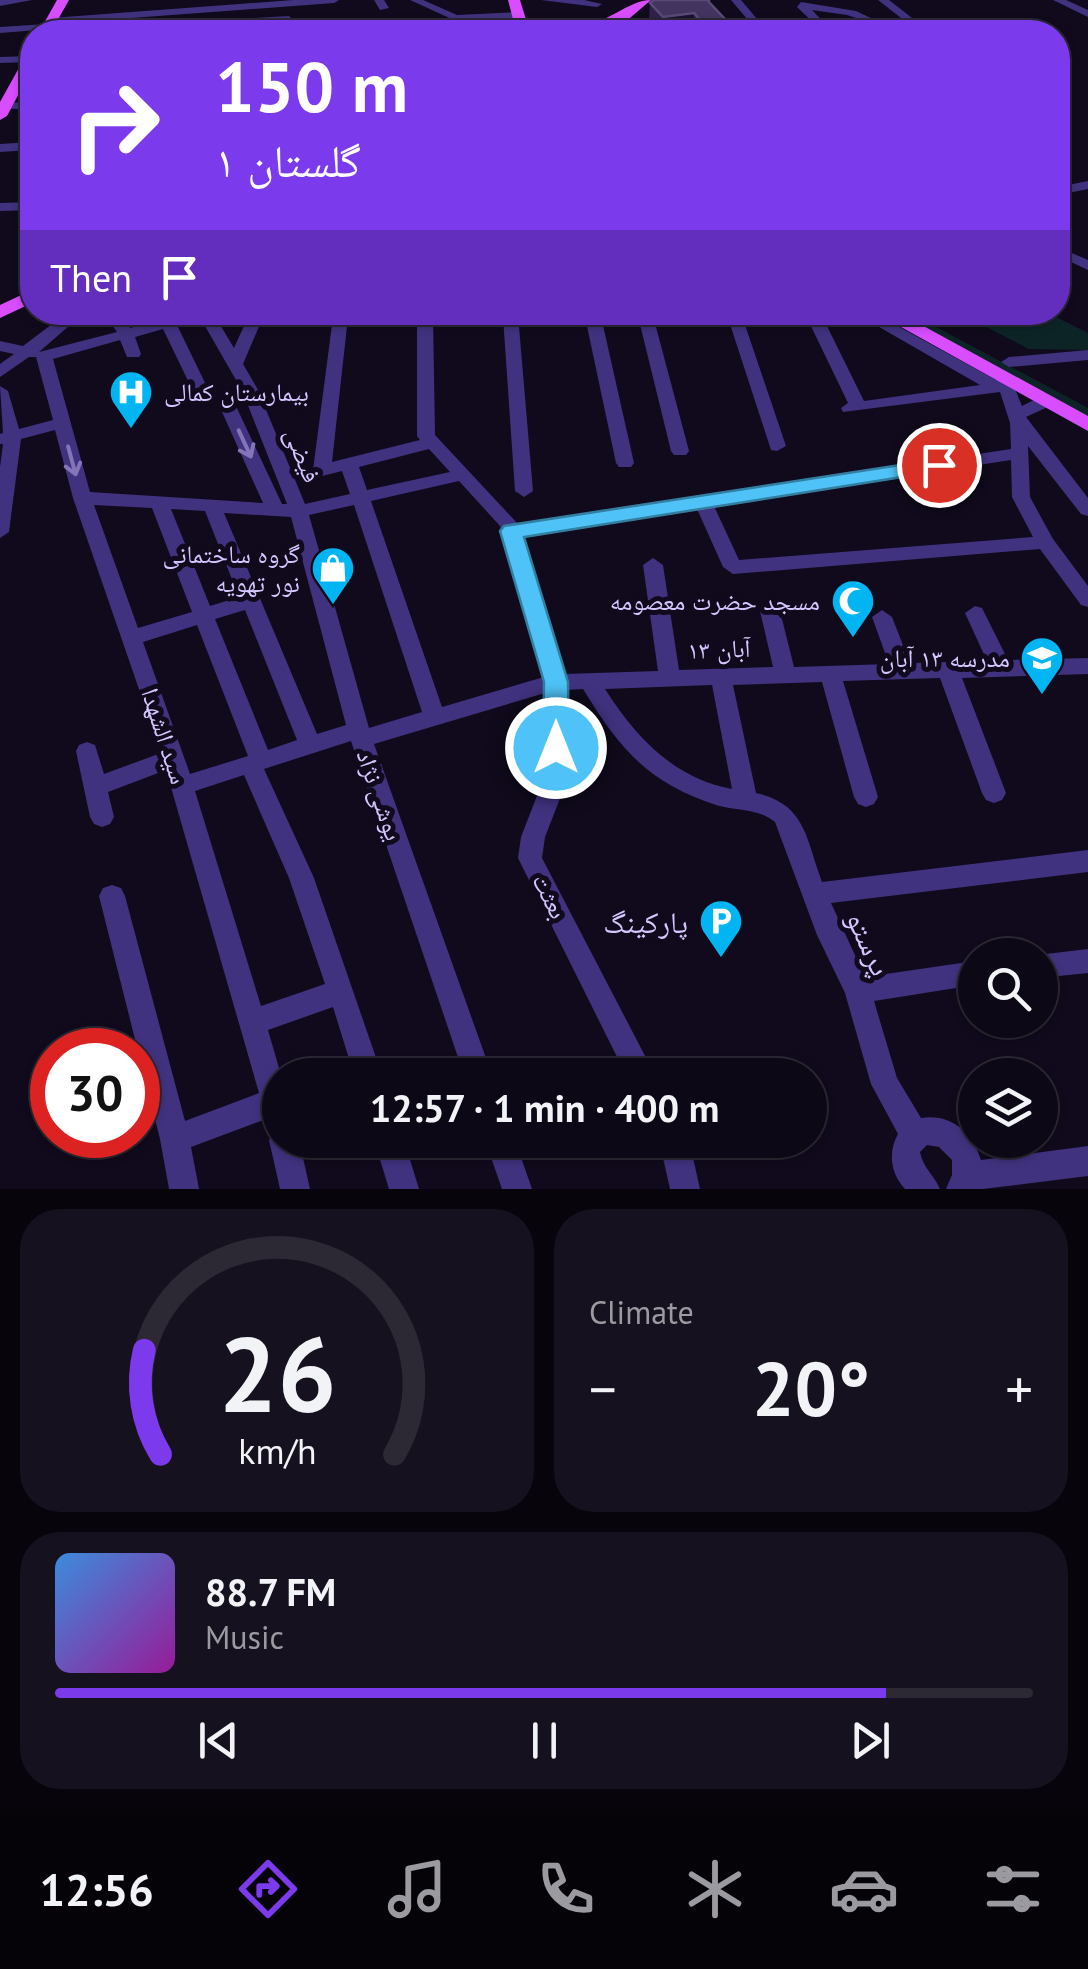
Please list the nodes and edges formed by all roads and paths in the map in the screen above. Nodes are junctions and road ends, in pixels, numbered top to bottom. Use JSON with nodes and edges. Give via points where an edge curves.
{"nodes":[{"id":1,"x":28,"y":0,"type":"edge"},
{"id":2,"x":334,"y":0,"type":"edge"},
{"id":3,"x":415,"y":0,"type":"edge"},
{"id":4,"x":526,"y":0,"type":"edge"},
{"id":5,"x":546,"y":0,"type":"edge"},
{"id":6,"x":645,"y":0,"type":"edge"},
{"id":7,"x":660,"y":0,"type":"edge"},
{"id":8,"x":736,"y":0,"type":"edge"},
{"id":9,"x":882,"y":0,"type":"edge"},
{"id":10,"x":1058,"y":0,"type":"edge"},
{"id":11,"x":174,"y":1,"type":"edge"},
{"id":12,"x":323,"y":3,"type":"edge"},
{"id":13,"x":799,"y":3,"type":"edge"},
{"id":14,"x":568,"y":4,"type":"edge"},
{"id":15,"x":597,"y":4,"type":"dead end"},
{"id":16,"x":1,"y":5,"type":"edge"},
{"id":17,"x":272,"y":6,"type":"edge"},
{"id":18,"x":218,"y":13,"type":"edge"},
{"id":19,"x":175,"y":14,"type":"junction"},
{"id":20,"x":1088,"y":14,"type":"edge"},
{"id":21,"x":140,"y":17,"type":"junction"},
{"id":22,"x":289,"y":19,"type":"dead end"},
{"id":23,"x":868,"y":19,"type":"dead end"},
{"id":24,"x":112,"y":20,"type":"edge"},
{"id":25,"x":149,"y":20,"type":"edge"},
{"id":26,"x":498,"y":20,"type":"edge"},
{"id":27,"x":541,"y":20,"type":"edge"},
{"id":28,"x":619,"y":20,"type":"edge"},
{"id":29,"x":637,"y":20,"type":"edge"},
{"id":30,"x":753,"y":20,"type":"edge"},
{"id":31,"x":909,"y":20,"type":"edge"},
{"id":32,"x":60,"y":325,"type":"edge"},
{"id":33,"x":119,"y":325,"type":"edge"},
{"id":34,"x":146,"y":325,"type":"edge"},
{"id":35,"x":166,"y":325,"type":"edge"},
{"id":36,"x":213,"y":325,"type":"edge"},
{"id":37,"x":253,"y":325,"type":"edge"},
{"id":38,"x":340,"y":325,"type":"edge"},
{"id":39,"x":424,"y":325,"type":"edge"},
{"id":40,"x":512,"y":325,"type":"edge"},
{"id":41,"x":595,"y":325,"type":"edge"},
{"id":42,"x":647,"y":325,"type":"edge"},
{"id":43,"x":737,"y":325,"type":"edge"},
{"id":44,"x":810,"y":325,"type":"edge"},
{"id":45,"x":882,"y":325,"type":"edge"},
{"id":46,"x":907,"y":325,"type":"edge"},
{"id":47,"x":934,"y":325,"type":"edge"},
{"id":48,"x":126,"y":334,"type":"junction"},
{"id":49,"x":904,"y":338,"type":"junction"},
{"id":50,"x":0,"y":346,"type":"edge"},
{"id":51,"x":25,"y":350,"type":"junction"},
{"id":52,"x":133,"y":354,"type":"dead end"},
{"id":53,"x":1088,"y":355,"type":"edge"},
{"id":54,"x":44,"y":356,"type":"junction"},
{"id":55,"x":236,"y":362,"type":"junction"},
{"id":56,"x":922,"y":366,"type":"dead end"},
{"id":57,"x":0,"y":372,"type":"edge"},
{"id":58,"x":1003,"y":378,"type":"junction"},
{"id":59,"x":200,"y":388,"type":"dead end"},
{"id":60,"x":249,"y":388,"type":"junction"},
{"id":61,"x":0,"y":390,"type":"edge"},
{"id":62,"x":1046,"y":401,"type":"junction"},
{"id":63,"x":1088,"y":404,"type":"edge"},
{"id":64,"x":1018,"y":419,"type":"junction"},
{"id":65,"x":62,"y":423,"type":"junction"},
{"id":66,"x":1088,"y":425,"type":"edge"},
{"id":67,"x":6,"y":438,"type":"edge"},
{"id":68,"x":432,"y":443,"type":"junction"},
{"id":69,"x":777,"y":446,"type":"dead end"},
{"id":70,"x":680,"y":451,"type":"dead end"},
{"id":71,"x":1019,"y":453,"type":"junction"},
{"id":72,"x":625,"y":463,"type":"dead end"},
{"id":73,"x":349,"y":464,"type":"junction"},
{"id":74,"x":462,"y":475,"type":"junction"},
{"id":75,"x":524,"y":491,"type":"dead end"},
{"id":76,"x":82,"y":498,"type":"junction"},
{"id":77,"x":362,"y":499,"type":"junction"},
{"id":78,"x":158,"y":502,"type":"junction"},
{"id":79,"x":703,"y":502,"type":"junction"},
{"id":80,"x":212,"y":506,"type":"junction"},
{"id":81,"x":1087,"y":507,"type":"edge"},
{"id":82,"x":274,"y":509,"type":"junction"},
{"id":83,"x":299,"y":511,"type":"junction"},
{"id":84,"x":511,"y":531,"type":"junction"},
{"id":85,"x":0,"y":532,"type":"edge"},
{"id":86,"x":1045,"y":542,"type":"junction"},
{"id":87,"x":653,"y":566,"type":"dead end"},
{"id":88,"x":1088,"y":600,"type":"edge"},
{"id":89,"x":251,"y":601,"type":"junction"},
{"id":90,"x":770,"y":611,"type":"dead end"},
{"id":91,"x":975,"y":613,"type":"dead end"},
{"id":92,"x":204,"y":616,"type":"junction"},
{"id":93,"x":882,"y":618,"type":"dead end"},
{"id":94,"x":132,"y":638,"type":"junction"},
{"id":95,"x":1088,"y":666,"type":"edge"},
{"id":96,"x":1001,"y":669,"type":"junction"},
{"id":97,"x":948,"y":670,"type":"junction"},
{"id":98,"x":903,"y":672,"type":"junction"},
{"id":99,"x":830,"y":674,"type":"junction"},
{"id":100,"x":785,"y":675,"type":"junction"},
{"id":101,"x":721,"y":677,"type":"junction"},
{"id":102,"x":670,"y":678,"type":"junction"},
{"id":103,"x":588,"y":680,"type":"junction"},
{"id":104,"x":556,"y":682,"type":"junction"},
{"id":105,"x":434,"y":718,"type":"junction"},
{"id":106,"x":359,"y":735,"type":"junction"},
{"id":107,"x":310,"y":745,"type":"junction"},
{"id":108,"x":87,"y":751,"type":"dead end"},
{"id":109,"x":174,"y":758,"type":"junction"},
{"id":110,"x":256,"y":763,"type":"junction"},
{"id":111,"x":95,"y":786,"type":"junction"},
{"id":112,"x":182,"y":786,"type":"junction"},
{"id":113,"x":994,"y":793,"type":"dead end"},
{"id":114,"x":866,"y":796,"type":"dead end"},
{"id":115,"x":746,"y":801,"type":"junction"},
{"id":116,"x":102,"y":817,"type":"dead end"},
{"id":117,"x":1088,"y":860,"type":"edge"},
{"id":118,"x":814,"y":894,"type":"junction"},
{"id":119,"x":112,"y":896,"type":"dead end"},
{"id":120,"x":1088,"y":961,"type":"edge"},
{"id":121,"x":1058,"y":964,"type":"edge"},
{"id":122,"x":958,"y":976,"type":"edge"},
{"id":123,"x":341,"y":991,"type":"junction"},
{"id":124,"x":858,"y":992,"type":"junction"},
{"id":125,"x":253,"y":1022,"type":"junction"},
{"id":126,"x":263,"y":1058,"type":"edge"},
{"id":127,"x":363,"y":1058,"type":"edge"},
{"id":128,"x":472,"y":1058,"type":"edge"},
{"id":129,"x":632,"y":1058,"type":"edge"},
{"id":130,"x":262,"y":1115,"type":"edge"},
{"id":131,"x":914,"y":1134,"type":"junction"},
{"id":132,"x":176,"y":1140,"type":"junction"},
{"id":133,"x":288,"y":1158,"type":"edge"},
{"id":134,"x":395,"y":1158,"type":"edge"},
{"id":135,"x":506,"y":1158,"type":"edge"},
{"id":136,"x":678,"y":1158,"type":"edge"},
{"id":137,"x":1088,"y":1162,"type":"edge"},
{"id":138,"x":965,"y":1182,"type":"edge"},
{"id":139,"x":184,"y":1189,"type":"edge"},
{"id":140,"x":294,"y":1189,"type":"edge"},
{"id":141,"x":404,"y":1189,"type":"edge"},
{"id":142,"x":517,"y":1189,"type":"edge"},
{"id":143,"x":685,"y":1189,"type":"edge"},
{"id":144,"x":924,"y":1189,"type":"edge"}],
"edges":[{"from":1,"to":16,"type":"street"},
{"from":2,"to":12,"type":"street"},
{"from":3,"to":26,"type":"street","via":[[443,14]]},
{"from":4,"to":27,"type":"main road"},
{"from":5,"to":14,"type":"street"},
{"from":6,"to":28,"type":"main road"},
{"from":7,"to":29,"type":"main road"},
{"from":8,"to":30,"type":"street"},
{"from":9,"to":31,"type":"street"},
{"from":10,"to":20,"type":"street"},
{"from":11,"to":19,"type":"street"},
{"from":12,"to":17,"type":"street"},
{"from":13,"to":23,"type":"street"},
{"from":14,"to":15,"type":"street"},
{"from":17,"to":18,"type":"street"},
{"from":18,"to":19,"type":"street"},
{"from":18,"to":22,"type":"street"},
{"from":19,"to":21,"type":"street"},
{"from":21,"to":24,"type":"street"},
{"from":21,"to":25,"type":"street"},
{"from":32,"to":51,"type":"street"},
{"from":33,"to":48,"type":"street"},
{"from":34,"to":48,"type":"street"},
{"from":35,"to":59,"type":"street"},
{"from":36,"to":55,"type":"street","name":"فیضی"},
{"from":37,"to":55,"type":"street"},
{"from":38,"to":73,"type":"street","via":[[322,470]]},
{"from":39,"to":68,"type":"street","via":[[426,436]]},
{"from":40,"to":75,"type":"street"},
{"from":41,"to":72,"type":"street"},
{"from":42,"to":70,"type":"street"},
{"from":43,"to":69,"type":"street"},
{"from":44,"to":58,"type":"street","via":[[854,407]]},
{"from":45,"to":49,"type":"street"},
{"from":46,"to":58,"type":"main road"},
{"from":47,"to":58,"type":"main road"},
{"from":48,"to":52,"type":"street"},
{"from":48,"to":54,"type":"street"},
{"from":49,"to":56,"type":"street"},
{"from":49,"to":58,"type":"street"},
{"from":50,"to":51,"type":"street"},
{"from":51,"to":54,"type":"street"},
{"from":51,"to":57,"type":"street"},
{"from":53,"to":58,"type":"street"},
{"from":54,"to":65,"type":"street","name":"سید الشهدا"},
{"from":55,"to":60,"type":"street","name":"فیضی"},
{"from":58,"to":62,"type":"main road"},
{"from":58,"to":63,"type":"main road"},
{"from":58,"to":64,"type":"street"},
{"from":60,"to":82,"type":"street","one_way":true,"via":[[226,403]]},
{"from":60,"to":83,"type":"street","name":"فیضی"},
{"from":61,"to":67,"type":"street"},
{"from":62,"to":64,"type":"street"},
{"from":62,"to":66,"type":"main road"},
{"from":64,"to":71,"type":"street"},
{"from":64,"to":81,"type":"street"},
{"from":65,"to":67,"type":"street"},
{"from":65,"to":76,"type":"street","name":"سید الشهدا","one_way":true},
{"from":67,"to":85,"type":"street"},
{"from":68,"to":73,"type":"street"},
{"from":68,"to":74,"type":"street","name":"بعثت"},
{"from":71,"to":79,"type":"street"},
{"from":71,"to":86,"type":"street","via":[[1021,497]]},
{"from":73,"to":77,"type":"street"},
{"from":74,"to":77,"type":"street"},
{"from":74,"to":84,"type":"street","name":"بعثت"},
{"from":76,"to":78,"type":"street"},
{"from":76,"to":94,"type":"street","name":"سید الشهدا"},
{"from":77,"to":83,"type":"street"},
{"from":77,"to":105,"type":"street"},
{"from":78,"to":80,"type":"street"},
{"from":78,"to":92,"type":"street"},
{"from":79,"to":84,"type":"street"},
{"from":79,"to":86,"type":"street","via":[[733,567]]},
{"from":80,"to":82,"type":"street"},
{"from":80,"to":89,"type":"street"},
{"from":82,"to":83,"type":"street"},
{"from":83,"to":106,"type":"street","name":"یوشی نژاد"},
{"from":84,"to":104,"type":"street","name":"بعثت"},
{"from":86,"to":88,"type":"street"},
{"from":87,"to":102,"type":"street"},
{"from":89,"to":92,"type":"street"},
{"from":89,"to":107,"type":"street"},
{"from":90,"to":100,"type":"street"},
{"from":91,"to":96,"type":"street"},
{"from":92,"to":94,"type":"street"},
{"from":92,"to":110,"type":"street"},
{"from":93,"to":98,"type":"street"},
{"from":94,"to":109,"type":"street","name":"سید الشهدا"},
{"from":95,"to":96,"type":"street","name":"۱۳ آبان"},
{"from":96,"to":97,"type":"street","name":"۱۳ آبان"},
{"from":97,"to":98,"type":"street","name":"۱۳ آبان"},
{"from":97,"to":113,"type":"street"},
{"from":98,"to":99,"type":"street","name":"۱۳ آبان"},
{"from":99,"to":100,"type":"street","name":"۱۳ آبان"},
{"from":99,"to":114,"type":"street"},
{"from":100,"to":101,"type":"street","name":"۱۳ آبان"},
{"from":101,"to":102,"type":"street","name":"۱۳ آبان"},
{"from":101,"to":115,"type":"street"},
{"from":102,"to":103,"type":"street","name":"۱۳ آبان"},
{"from":103,"to":104,"type":"street","name":"۱۳ آبان"},
{"from":103,"to":115,"type":"street","name":"پرستو","via":[[640,757],[672,777]]},
{"from":104,"to":105,"type":"street","name":"۱۳ آبان"},
{"from":104,"to":129,"type":"street","name":"بعثت","via":[[552,788],[530,858]]},
{"from":105,"to":106,"type":"street","name":"۱۳ آبان"},
{"from":106,"to":107,"type":"street","name":"۱۳ آبان"},
{"from":106,"to":128,"type":"street","name":"یوشی نژاد"},
{"from":107,"to":110,"type":"street","name":"۱۳ آبان"},
{"from":108,"to":111,"type":"street"},
{"from":109,"to":111,"type":"street"},
{"from":109,"to":112,"type":"street","name":"سید الشهدا"},
{"from":110,"to":112,"type":"street","name":"۱۳ آبان"},
{"from":110,"to":123,"type":"street"},
{"from":111,"to":116,"type":"street"},
{"from":112,"to":125,"type":"street","name":"سید الشهدا"},
{"from":115,"to":118,"type":"street","name":"پرستو","via":[[771,805],[784,816]]},
{"from":117,"to":118,"type":"street"},
{"from":118,"to":124,"type":"street","name":"پرستو"},
{"from":119,"to":132,"type":"street"},
{"from":120,"to":121,"type":"street"},
{"from":122,"to":124,"type":"street"},
{"from":123,"to":125,"type":"street"},
{"from":123,"to":127,"type":"street"},
{"from":124,"to":131,"type":"street","name":"پرستو","via":[[885,1084]]},
{"from":125,"to":126,"type":"street","name":"سید الشهدا"},
{"from":130,"to":132,"type":"street"},
{"from":131,"to":138,"type":"street","via":[[932,1130],[952,1138],[966,1156]]},
{"from":131,"to":144,"type":"street","via":[[905,1161]]},
{"from":132,"to":139,"type":"street"},
{"from":133,"to":140,"type":"street"},
{"from":134,"to":141,"type":"street"},
{"from":135,"to":142,"type":"street"},
{"from":136,"to":143,"type":"street"},
{"from":137,"to":138,"type":"street"}]}
